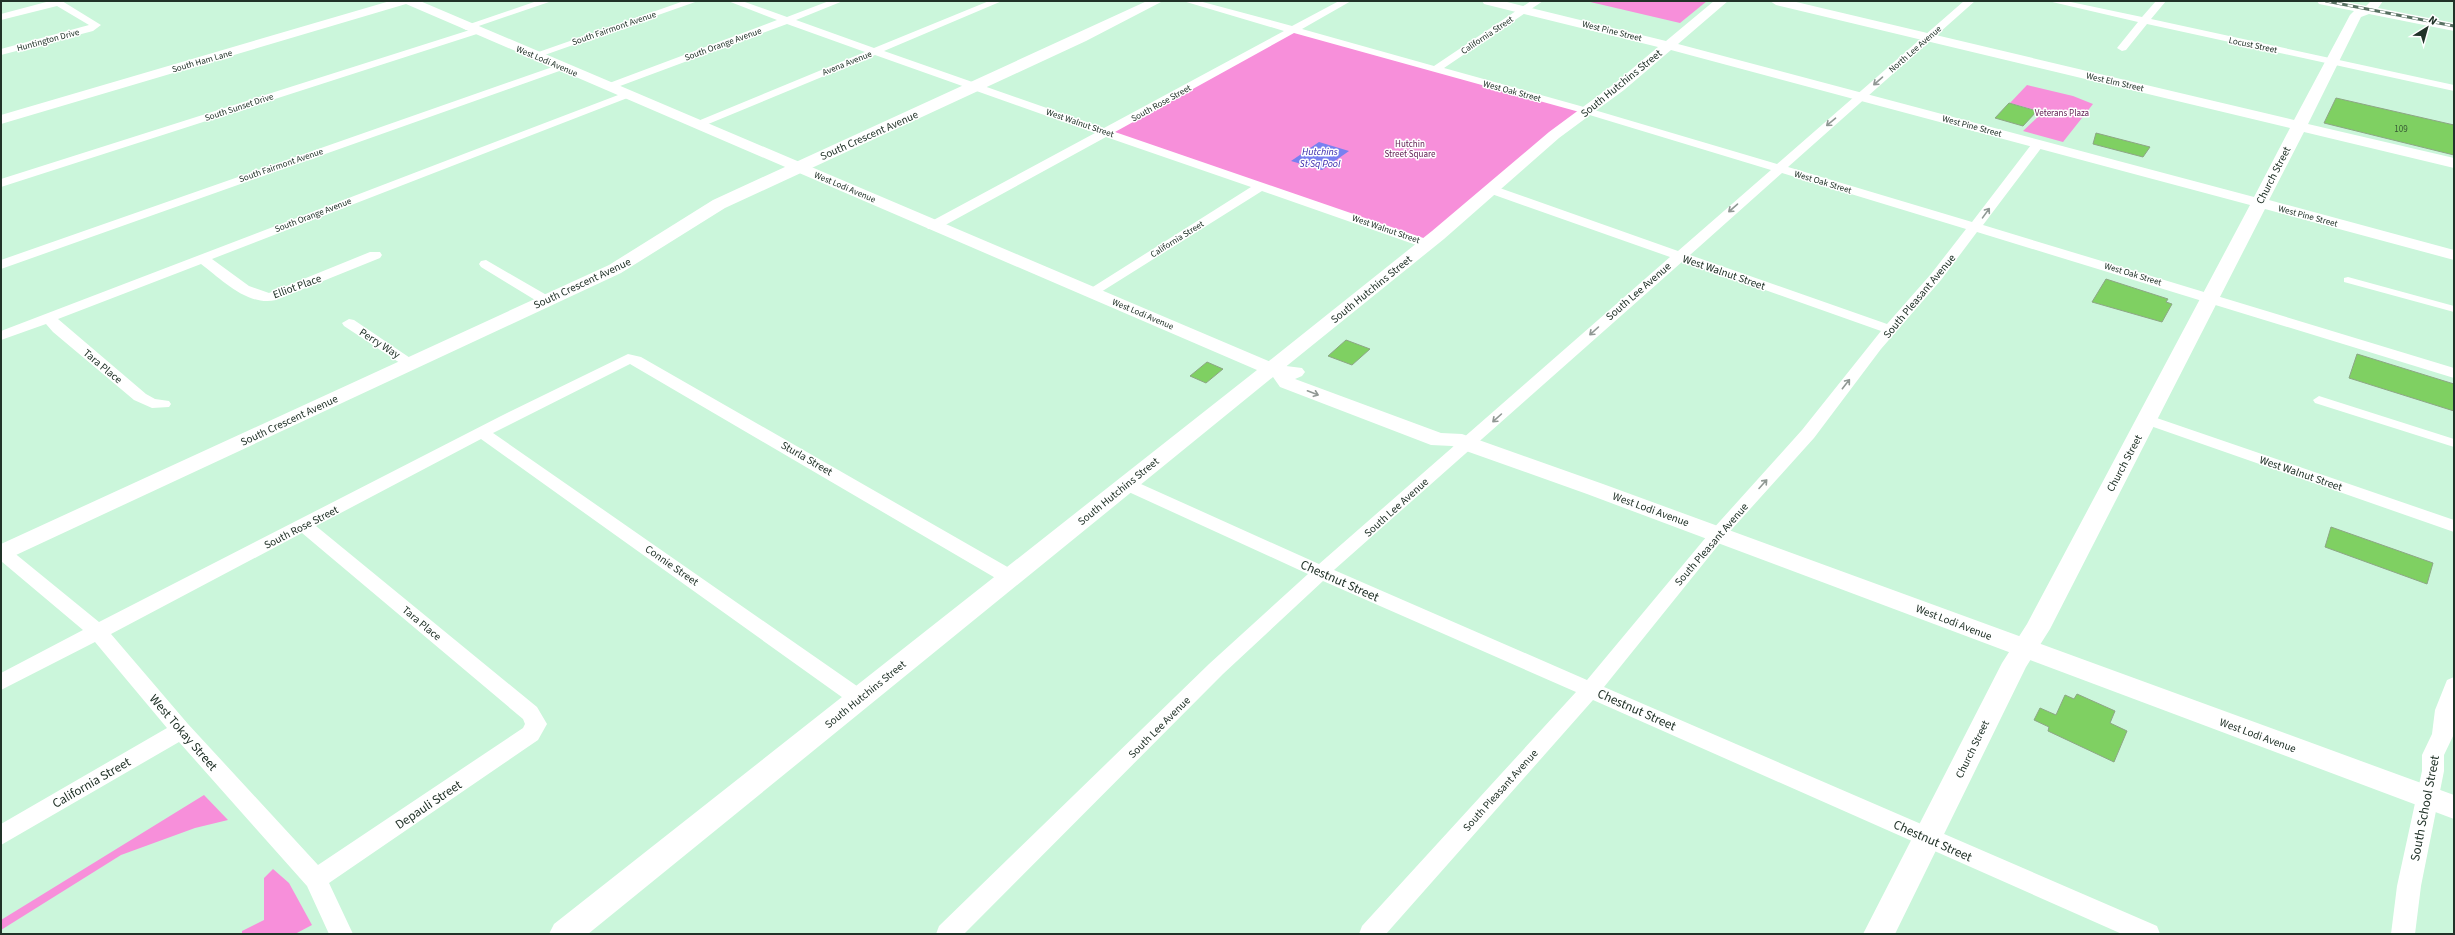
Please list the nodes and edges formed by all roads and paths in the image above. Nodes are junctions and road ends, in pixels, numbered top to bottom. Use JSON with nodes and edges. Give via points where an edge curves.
{"nodes":[{"id":1,"x":403,"y":1,"type":"edge"},
{"id":2,"x":409,"y":1,"type":"edge"},
{"id":3,"x":547,"y":1,"type":"edge"},
{"id":4,"x":693,"y":1,"type":"edge"},
{"id":5,"x":733,"y":1,"type":"edge"},
{"id":6,"x":838,"y":1,"type":"edge"},
{"id":7,"x":997,"y":1,"type":"edge"},
{"id":8,"x":1157,"y":1,"type":"edge"},
{"id":9,"x":1188,"y":1,"type":"edge"},
{"id":10,"x":1346,"y":1,"type":"edge"},
{"id":11,"x":1488,"y":1,"type":"edge"},
{"id":12,"x":1538,"y":1,"type":"edge"},
{"id":13,"x":1722,"y":1,"type":"edge"},
{"id":14,"x":1776,"y":1,"type":"edge"},
{"id":15,"x":1970,"y":1,"type":"edge"},
{"id":16,"x":2053,"y":1,"type":"edge"},
{"id":17,"x":2161,"y":1,"type":"edge"},
{"id":18,"x":2323,"y":1,"type":"edge"},
{"id":19,"x":56,"y":2,"type":"edge"},
{"id":20,"x":2372,"y":5,"type":"edge"},
{"id":21,"x":1525,"y":10,"type":"junction"},
{"id":22,"x":1,"y":17,"type":"edge"},
{"id":23,"x":787,"y":20,"type":"junction"},
{"id":24,"x":2143,"y":21,"type":"junction"},
{"id":25,"x":2454,"y":27,"type":"edge"},
{"id":26,"x":471,"y":29,"type":"junction"},
{"id":27,"x":1292,"y":30,"type":"junction"},
{"id":28,"x":1928,"y":38,"type":"junction"},
{"id":29,"x":1668,"y":45,"type":"junction"},
{"id":30,"x":2122,"y":48,"type":"dead end"},
{"id":31,"x":1,"y":52,"type":"edge"},
{"id":32,"x":875,"y":52,"type":"junction"},
{"id":33,"x":535,"y":55,"type":"junction"},
{"id":34,"x":2332,"y":62,"type":"junction"},
{"id":35,"x":561,"y":67,"type":"junction"},
{"id":36,"x":1436,"y":70,"type":"junction"},
{"id":37,"x":608,"y":87,"type":"junction"},
{"id":38,"x":974,"y":87,"type":"junction"},
{"id":39,"x":2454,"y":88,"type":"edge"},
{"id":40,"x":626,"y":95,"type":"junction"},
{"id":41,"x":1860,"y":97,"type":"junction"},
{"id":42,"x":1587,"y":112,"type":"junction"},
{"id":43,"x":1,"y":120,"type":"edge"},
{"id":44,"x":697,"y":125,"type":"junction"},
{"id":45,"x":2298,"y":125,"type":"junction"},
{"id":46,"x":1107,"y":132,"type":"junction"},
{"id":47,"x":2038,"y":144,"type":"junction"},
{"id":48,"x":2454,"y":163,"type":"edge"},
{"id":49,"x":798,"y":167,"type":"junction"},
{"id":50,"x":1779,"y":168,"type":"junction"},
{"id":51,"x":1,"y":183,"type":"edge"},
{"id":52,"x":1261,"y":186,"type":"junction"},
{"id":53,"x":1490,"y":189,"type":"junction"},
{"id":54,"x":2259,"y":203,"type":"junction"},
{"id":55,"x":933,"y":226,"type":"junction"},
{"id":56,"x":1975,"y":227,"type":"junction"},
{"id":57,"x":1427,"y":244,"type":"junction"},
{"id":58,"x":375,"y":255,"type":"dead end"},
{"id":59,"x":2454,"y":255,"type":"edge"},
{"id":60,"x":1679,"y":256,"type":"junction"},
{"id":61,"x":202,"y":258,"type":"junction"},
{"id":62,"x":486,"y":264,"type":"dead end"},
{"id":63,"x":1,"y":265,"type":"edge"},
{"id":64,"x":2348,"y":280,"type":"dead end"},
{"id":65,"x":1093,"y":293,"type":"junction"},
{"id":66,"x":2210,"y":299,"type":"junction"},
{"id":67,"x":545,"y":300,"type":"junction"},
{"id":68,"x":2454,"y":309,"type":"edge"},
{"id":69,"x":49,"y":318,"type":"junction"},
{"id":70,"x":349,"y":323,"type":"dead end"},
{"id":71,"x":1891,"y":330,"type":"junction"},
{"id":72,"x":1,"y":336,"type":"edge"},
{"id":73,"x":411,"y":364,"type":"junction"},
{"id":74,"x":1276,"y":371,"type":"junction"},
{"id":75,"x":601,"y":372,"type":"joint"},
{"id":76,"x":2454,"y":373,"type":"edge"},
{"id":77,"x":2319,"y":400,"type":"dead end"},
{"id":78,"x":162,"y":404,"type":"dead end"},
{"id":79,"x":2148,"y":420,"type":"junction"},
{"id":80,"x":482,"y":433,"type":"junction"},
{"id":81,"x":1460,"y":441,"type":"junction"},
{"id":82,"x":2454,"y":442,"type":"edge"},
{"id":83,"x":1126,"y":484,"type":"junction"},
{"id":84,"x":304,"y":525,"type":"junction"},
{"id":85,"x":2454,"y":526,"type":"edge"},
{"id":86,"x":1718,"y":534,"type":"junction"},
{"id":87,"x":2,"y":552,"type":"edge"},
{"id":88,"x":1321,"y":572,"type":"junction"},
{"id":89,"x":1011,"y":578,"type":"junction"},
{"id":90,"x":98,"y":632,"type":"junction"},
{"id":91,"x":2024,"y":648,"type":"junction"},
{"id":92,"x":1,"y":682,"type":"edge"},
{"id":93,"x":2454,"y":685,"type":"edge"},
{"id":94,"x":1591,"y":689,"type":"junction"},
{"id":95,"x":860,"y":699,"type":"junction"},
{"id":96,"x":536,"y":724,"type":"joint"},
{"id":97,"x":181,"y":730,"type":"junction"},
{"id":98,"x":2428,"y":798,"type":"junction"},
{"id":99,"x":2454,"y":807,"type":"edge"},
{"id":100,"x":1,"y":835,"type":"edge"},
{"id":101,"x":1929,"y":837,"type":"junction"},
{"id":102,"x":316,"y":879,"type":"junction"},
{"id":103,"x":341,"y":934,"type":"edge"},
{"id":104,"x":565,"y":934,"type":"edge"},
{"id":105,"x":948,"y":934,"type":"edge"},
{"id":106,"x":1371,"y":934,"type":"edge"},
{"id":107,"x":1879,"y":934,"type":"edge"},
{"id":108,"x":2148,"y":934,"type":"edge"},
{"id":109,"x":2403,"y":934,"type":"edge"}],
"edges":[{"from":1,"to":43,"type":"street","name":"South Ham Lane"},
{"from":2,"to":26,"type":"street","name":"West Lodi Avenue"},
{"from":3,"to":26,"type":"street","name":"South Sunset Drive"},
{"from":4,"to":33,"type":"street","name":"South Fairmont Avenue"},
{"from":5,"to":23,"type":"street","name":"West Walnut Street"},
{"from":6,"to":23,"type":"street","name":"South Orange Avenue"},
{"from":7,"to":32,"type":"street","name":"Avena Avenue"},
{"from":8,"to":38,"type":"street","name":"South Crescent Avenue"},
{"from":9,"to":27,"type":"street","name":"West Oak Street"},
{"from":10,"to":27,"type":"street","name":"South Rose Street"},
{"from":11,"to":21,"type":"street","name":"West Pine Street"},
{"from":12,"to":21,"type":"street","name":"California Street"},
{"from":13,"to":29,"type":"street","name":"South Hutchins Street"},
{"from":14,"to":28,"type":"street","name":"West Elm Street"},
{"from":15,"to":28,"type":"street","name":"North Lee Avenue"},
{"from":16,"to":24,"type":"street","name":"Locust Street"},
{"from":17,"to":24,"type":"street"},
{"from":18,"to":20,"type":"street"},
{"from":19,"to":22,"type":"street"},
{"from":19,"to":31,"type":"street","name":"Huntington Drive","via":[[94,23],[95,26]]},
{"from":20,"to":25,"type":"street"},
{"from":20,"to":34,"type":"street","name":"Church Street","via":[[2356,15]]},
{"from":21,"to":29,"type":"street","name":"West Pine Street"},
{"from":21,"to":36,"type":"street","name":"California Street"},
{"from":23,"to":32,"type":"street","name":"West Walnut Street"},
{"from":23,"to":37,"type":"street","name":"South Orange Avenue"},
{"from":24,"to":30,"type":"street"},
{"from":24,"to":34,"type":"street","name":"Locust Street"},
{"from":26,"to":33,"type":"street","name":"West Lodi Avenue"},
{"from":26,"to":51,"type":"street","name":"South Sunset Drive"},
{"from":27,"to":36,"type":"street","name":"West Oak Street"},
{"from":27,"to":46,"type":"street","name":"South Rose Street"},
{"from":28,"to":41,"type":"street","name":"North Lee Avenue","one_way":true},
{"from":28,"to":45,"type":"street","name":"West Elm Street"},
{"from":29,"to":41,"type":"street","name":"West Pine Street"},
{"from":29,"to":42,"type":"street","name":"South Hutchins Street"},
{"from":32,"to":38,"type":"street","name":"West Walnut Street"},
{"from":32,"to":44,"type":"street","name":"Avena Avenue"},
{"from":33,"to":35,"type":"street","name":"West Lodi Avenue"},
{"from":34,"to":39,"type":"street","name":"Locust Street"},
{"from":34,"to":45,"type":"street","name":"Church Street"},
{"from":35,"to":37,"type":"street","name":"West Lodi Avenue"},
{"from":35,"to":63,"type":"street","name":"South Fairmont Avenue"},
{"from":36,"to":42,"type":"street","name":"West Oak Street"},
{"from":37,"to":40,"type":"street","name":"West Lodi Avenue"},
{"from":38,"to":46,"type":"street","name":"West Walnut Street"},
{"from":38,"to":49,"type":"street","name":"South Crescent Avenue"},
{"from":40,"to":44,"type":"street","name":"West Lodi Avenue"},
{"from":40,"to":61,"type":"street","name":"South Orange Avenue"},
{"from":41,"to":47,"type":"street","name":"West Pine Street"},
{"from":41,"to":50,"type":"street","name":"South Lee Avenue","one_way":true},
{"from":42,"to":50,"type":"street","name":"West Oak Street"},
{"from":42,"to":53,"type":"street","name":"South Hutchins Street","via":[[1554,134]]},
{"from":44,"to":49,"type":"street","name":"West Lodi Avenue"},
{"from":45,"to":48,"type":"street","name":"West Elm Street"},
{"from":45,"to":54,"type":"street","name":"Church Street"},
{"from":46,"to":52,"type":"street","name":"West Walnut Street"},
{"from":46,"to":55,"type":"street","name":"South Rose Street"},
{"from":47,"to":54,"type":"street","name":"West Pine Street"},
{"from":56,"to":47,"type":"street","name":"South Pleasant Avenue","one_way":true},
{"from":49,"to":55,"type":"street","name":"West Lodi Avenue"},
{"from":49,"to":67,"type":"street","name":"South Crescent Avenue","via":[[695,217],[641,256]]},
{"from":50,"to":56,"type":"street","name":"West Oak Street"},
{"from":50,"to":60,"type":"street","name":"South Lee Avenue","one_way":true},
{"from":52,"to":57,"type":"street","name":"West Walnut Street"},
{"from":52,"to":65,"type":"street","name":"California Street"},
{"from":53,"to":57,"type":"street","name":"South Hutchins Street"},
{"from":53,"to":60,"type":"street","name":"West Walnut Street"},
{"from":54,"to":59,"type":"street","name":"West Pine Street"},
{"from":54,"to":66,"type":"street","name":"Church Street"},
{"from":55,"to":65,"type":"street","name":"West Lodi Avenue"},
{"from":56,"to":66,"type":"street","name":"West Oak Street"},
{"from":56,"to":71,"type":"street","name":"South Pleasant Avenue"},
{"from":57,"to":74,"type":"street","name":"South Hutchins Street"},
{"from":58,"to":61,"type":"street","name":"Elliot Place","via":[[271,297],[262,298]]},
{"from":60,"to":71,"type":"street","name":"West Walnut Street"},
{"from":60,"to":81,"type":"street","name":"South Lee Avenue","one_way":true},
{"from":61,"to":69,"type":"street","name":"South Orange Avenue"},
{"from":62,"to":67,"type":"street"},
{"from":64,"to":68,"type":"street"},
{"from":65,"to":74,"type":"street","name":"West Lodi Avenue"},
{"from":66,"to":76,"type":"street","name":"West Oak Street"},
{"from":66,"to":79,"type":"street","name":"Church Street"},
{"from":67,"to":73,"type":"street","name":"South Crescent Avenue"},
{"from":69,"to":72,"type":"street","name":"South Orange Avenue"},
{"from":69,"to":78,"type":"street","name":"Tara Place","via":[[58,329],[140,397],[152,404]]},
{"from":70,"to":73,"type":"street","name":"Perry Way"},
{"from":86,"to":71,"type":"street","name":"South Pleasant Avenue","one_way":true,"via":[[1808,434]]},
{"from":73,"to":87,"type":"street","name":"South Crescent Avenue"},
{"from":74,"to":81,"type":"street","name":"West Lodi Avenue","via":[[1286,383],[1367,414],[1439,440]]},
{"from":74,"to":83,"type":"street","name":"South Hutchins Street"},
{"from":75,"to":80,"type":"street","name":"South Rose Street"},
{"from":75,"to":89,"type":"street","name":"Sturla Street","via":[[628,359],[636,360]]},
{"from":77,"to":82,"type":"street"},
{"from":79,"to":85,"type":"street","name":"West Walnut Street"},
{"from":79,"to":91,"type":"street","name":"Church Street","via":[[2037,629]]},
{"from":80,"to":84,"type":"street","name":"South Rose Street"},
{"from":80,"to":95,"type":"street","name":"Connie Street"},
{"from":81,"to":86,"type":"street","name":"West Lodi Avenue"},
{"from":81,"to":88,"type":"street","name":"South Lee Avenue"},
{"from":83,"to":88,"type":"street","name":"Chestnut Street"},
{"from":83,"to":89,"type":"street","name":"South Hutchins Street"},
{"from":84,"to":90,"type":"street","name":"South Rose Street"},
{"from":84,"to":96,"type":"street","name":"Tara Place","via":[[530,713]]},
{"from":86,"to":91,"type":"street","name":"West Lodi Avenue"},
{"from":86,"to":94,"type":"street","name":"South Pleasant Avenue"},
{"from":87,"to":90,"type":"street","name":"West Tokay Street"},
{"from":88,"to":94,"type":"street","name":"Chestnut Street"},
{"from":88,"to":105,"type":"street","name":"South Lee Avenue","via":[[1216,669]]},
{"from":89,"to":95,"type":"street","name":"South Hutchins Street"},
{"from":90,"to":92,"type":"street","name":"South Rose Street"},
{"from":90,"to":97,"type":"street","name":"West Tokay Street"},
{"from":91,"to":98,"type":"street","name":"West Lodi Avenue"},
{"from":91,"to":101,"type":"street","name":"Church Street"},
{"from":93,"to":98,"type":"street","name":"South School Street","via":[[2445,710],[2443,734],[2433,755]]},
{"from":94,"to":101,"type":"street","name":"Chestnut Street"},
{"from":94,"to":106,"type":"street","name":"South Pleasant Avenue"},
{"from":95,"to":104,"type":"street","name":"South Hutchins Street"},
{"from":96,"to":102,"type":"street","name":"Depauli Street","via":[[531,734]]},
{"from":97,"to":100,"type":"street","name":"California Street"},
{"from":97,"to":102,"type":"street","name":"West Tokay Street"},
{"from":98,"to":99,"type":"street","name":"West Lodi Avenue"},
{"from":98,"to":109,"type":"street","name":"South School Street","via":[[2409,886]]},
{"from":101,"to":107,"type":"street","name":"Church Street"},
{"from":101,"to":108,"type":"street","name":"Chestnut Street"},
{"from":102,"to":103,"type":"street","name":"West Tokay Street"}]}
